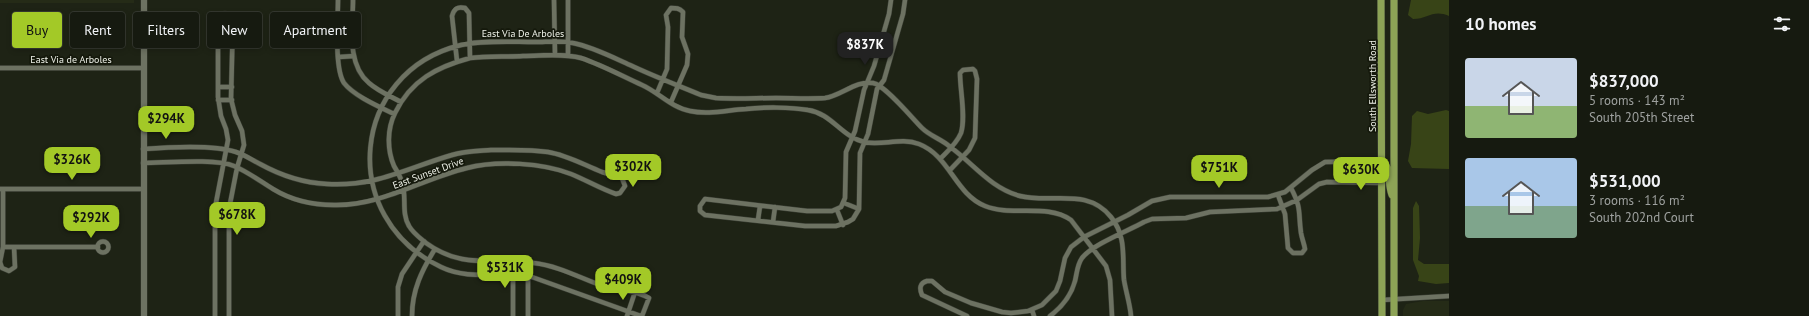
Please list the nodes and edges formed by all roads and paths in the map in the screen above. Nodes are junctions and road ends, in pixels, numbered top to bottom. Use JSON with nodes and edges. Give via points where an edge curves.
{"nodes":[{"id":1,"x":144,"y":0,"type":"edge"},
{"id":2,"x":338,"y":0,"type":"edge"},
{"id":3,"x":353,"y":0,"type":"edge"},
{"id":4,"x":554,"y":0,"type":"edge"},
{"id":5,"x":568,"y":0,"type":"edge"},
{"id":6,"x":891,"y":0,"type":"edge"},
{"id":7,"x":905,"y":0,"type":"edge"},
{"id":8,"x":1381,"y":0,"type":"edge"},
{"id":9,"x":1394,"y":0,"type":"edge"},
{"id":10,"x":338,"y":12,"type":"edge"},
{"id":11,"x":353,"y":12,"type":"edge"},
{"id":12,"x":555,"y":42,"type":"junction"},
{"id":13,"x":568,"y":42,"type":"junction"},
{"id":14,"x":469,"y":44,"type":"junction"},
{"id":15,"x":454,"y":47,"type":"junction"},
{"id":16,"x":339,"y":48,"type":"edge"},
{"id":17,"x":353,"y":48,"type":"edge"},
{"id":18,"x":555,"y":55,"type":"junction"},
{"id":19,"x":568,"y":55,"type":"junction"},
{"id":20,"x":354,"y":56,"type":"junction"},
{"id":21,"x":339,"y":57,"type":"junction"},
{"id":22,"x":470,"y":58,"type":"junction"},
{"id":23,"x":457,"y":61,"type":"junction"},
{"id":24,"x":0,"y":68,"type":"edge"},
{"id":25,"x":143,"y":68,"type":"junction"},
{"id":26,"x":663,"y":80,"type":"junction"},
{"id":27,"x":867,"y":82,"type":"junction"},
{"id":28,"x":679,"y":85,"type":"junction"},
{"id":29,"x":880,"y":86,"type":"junction"},
{"id":30,"x":218,"y":87,"type":"junction"},
{"id":31,"x":232,"y":87,"type":"junction"},
{"id":32,"x":657,"y":92,"type":"junction"},
{"id":33,"x":389,"y":96,"type":"junction"},
{"id":34,"x":218,"y":100,"type":"junction"},
{"id":35,"x":232,"y":100,"type":"junction"},
{"id":36,"x":401,"y":102,"type":"junction"},
{"id":37,"x":671,"y":102,"type":"junction"},
{"id":38,"x":382,"y":108,"type":"junction"},
{"id":39,"x":394,"y":114,"type":"junction"},
{"id":40,"x":852,"y":137,"type":"junction"},
{"id":41,"x":865,"y":142,"type":"junction"},
{"id":42,"x":952,"y":147,"type":"junction"},
{"id":43,"x":143,"y":148,"type":"junction"},
{"id":44,"x":227,"y":149,"type":"junction"},
{"id":45,"x":241,"y":154,"type":"junction"},
{"id":46,"x":962,"y":157,"type":"junction"},
{"id":47,"x":941,"y":158,"type":"junction"},
{"id":48,"x":1348,"y":161,"type":"junction"},
{"id":49,"x":1382,"y":161,"type":"junction"},
{"id":50,"x":143,"y":163,"type":"junction"},
{"id":51,"x":223,"y":164,"type":"junction"},
{"id":52,"x":237,"y":168,"type":"junction"},
{"id":53,"x":950,"y":170,"type":"junction"},
{"id":54,"x":399,"y":174,"type":"junction"},
{"id":55,"x":371,"y":181,"type":"junction"},
{"id":56,"x":1348,"y":182,"type":"junction"},
{"id":57,"x":1382,"y":183,"type":"junction"},
{"id":58,"x":1291,"y":188,"type":"junction"},
{"id":59,"x":1,"y":189,"type":"edge"},
{"id":60,"x":143,"y":189,"type":"junction"},
{"id":61,"x":404,"y":190,"type":"junction"},
{"id":62,"x":1278,"y":195,"type":"junction"},
{"id":63,"x":1394,"y":198,"type":"junction"},
{"id":64,"x":1297,"y":200,"type":"junction"},
{"id":65,"x":377,"y":201,"type":"junction"},
{"id":66,"x":844,"y":203,"type":"junction"},
{"id":67,"x":760,"y":206,"type":"junction"},
{"id":68,"x":774,"y":207,"type":"junction"},
{"id":69,"x":1283,"y":207,"type":"junction"},
{"id":70,"x":859,"y":209,"type":"junction"},
{"id":71,"x":837,"y":210,"type":"junction"},
{"id":72,"x":758,"y":220,"type":"junction"},
{"id":73,"x":773,"y":222,"type":"junction"},
{"id":74,"x":1114,"y":222,"type":"junction"},
{"id":75,"x":843,"y":225,"type":"junction"},
{"id":76,"x":1121,"y":234,"type":"junction"},
{"id":77,"x":1084,"y":237,"type":"junction"},
{"id":78,"x":424,"y":241,"type":"junction"},
{"id":79,"x":3,"y":247,"type":"junction"},
{"id":80,"x":14,"y":247,"type":"junction"},
{"id":81,"x":98,"y":247,"type":"dead end"},
{"id":82,"x":1093,"y":248,"type":"junction"},
{"id":83,"x":436,"y":249,"type":"junction"},
{"id":84,"x":416,"y":253,"type":"junction"},
{"id":85,"x":428,"y":260,"type":"junction"},
{"id":86,"x":513,"y":262,"type":"junction"},
{"id":87,"x":528,"y":262,"type":"junction"},
{"id":88,"x":513,"y":275,"type":"junction"},
{"id":89,"x":528,"y":276,"type":"junction"},
{"id":90,"x":635,"y":292,"type":"junction"},
{"id":91,"x":1449,"y":296,"type":"edge"},
{"id":92,"x":1394,"y":299,"type":"junction"},
{"id":93,"x":1382,"y":300,"type":"junction"},
{"id":94,"x":1032,"y":310,"type":"junction"},
{"id":95,"x":628,"y":314,"type":"edge"},
{"id":96,"x":1019,"y":314,"type":"edge"},
{"id":97,"x":144,"y":316,"type":"edge"},
{"id":98,"x":215,"y":316,"type":"edge"},
{"id":99,"x":229,"y":316,"type":"edge"},
{"id":100,"x":398,"y":316,"type":"edge"},
{"id":101,"x":412,"y":316,"type":"edge"},
{"id":102,"x":513,"y":316,"type":"edge"},
{"id":103,"x":528,"y":316,"type":"edge"},
{"id":104,"x":642,"y":316,"type":"edge"},
{"id":105,"x":967,"y":316,"type":"edge"},
{"id":106,"x":1034,"y":316,"type":"edge"},
{"id":107,"x":1050,"y":316,"type":"edge"},
{"id":108,"x":1112,"y":316,"type":"edge"},
{"id":109,"x":1131,"y":316,"type":"edge"},
{"id":110,"x":1382,"y":316,"type":"edge"},
{"id":111,"x":1394,"y":316,"type":"edge"}],
"edges":[{"from":1,"to":25,"type":"main road"},
{"from":2,"to":10,"type":"street"},
{"from":3,"to":11,"type":"street"},
{"from":4,"to":12,"type":"street"},
{"from":5,"to":13,"type":"street"},
{"from":6,"to":27,"type":"street","via":[[874,66]]},
{"from":7,"to":29,"type":"street","via":[[904,14]]},
{"from":8,"to":49,"type":"main road","name":"South Ellsworth Road"},
{"from":9,"to":63,"type":"main road"},
{"from":12,"to":13,"type":"street","name":"East Via De Arboles"},
{"from":12,"to":14,"type":"street","name":"East Via De Arboles"},
{"from":12,"to":18,"type":"street"},
{"from":13,"to":19,"type":"street"},
{"from":13,"to":26,"type":"street","name":"East Via De Arboles","via":[[589,48]]},
{"from":14,"to":15,"type":"street","name":"East Via De Arboles"},
{"from":14,"to":15,"type":"street","via":[[469,13],[465,8],[456,8],[452,16]]},
{"from":14,"to":22,"type":"street"},
{"from":15,"to":23,"type":"street"},
{"from":15,"to":33,"type":"street","name":"East Via De Arboles","via":[[411,70]]},
{"from":16,"to":21,"type":"street"},
{"from":17,"to":20,"type":"street"},
{"from":18,"to":19,"type":"street"},
{"from":18,"to":22,"type":"street"},
{"from":19,"to":32,"type":"street","via":[[592,62]]},
{"from":20,"to":21,"type":"street"},
{"from":20,"to":33,"type":"street","via":[[363,78]]},
{"from":21,"to":38,"type":"street","via":[[340,72],[349,88]]},
{"from":22,"to":23,"type":"street"},
{"from":23,"to":36,"type":"street","via":[[424,77]]},
{"from":24,"to":25,"type":"street","name":"East Via de Arboles"},
{"from":25,"to":43,"type":"main road"},
{"from":26,"to":28,"type":"street","name":"East Via De Arboles"},
{"from":26,"to":28,"type":"street","via":[[668,63],[666,15],[671,8],[680,9],[683,12],[682,37],[688,54],[688,65]]},
{"from":26,"to":32,"type":"street"},
{"from":27,"to":28,"type":"street","name":"East Via De Arboles","via":[[836,95],[816,98],[716,98],[701,95]]},
{"from":27,"to":29,"type":"street"},
{"from":27,"to":40,"type":"street"},
{"from":28,"to":37,"type":"street"},
{"from":29,"to":41,"type":"street","via":[[874,99]]},
{"from":29,"to":42,"type":"street","via":[[923,129]]},
{"from":30,"to":31,"type":"street"},
{"from":30,"to":31,"type":"street","via":[[217,18],[225,13],[232,18]]},
{"from":30,"to":34,"type":"street"},
{"from":31,"to":35,"type":"street"},
{"from":32,"to":37,"type":"street"},
{"from":33,"to":36,"type":"street"},
{"from":33,"to":38,"type":"street","name":"East Via De Arboles"},
{"from":34,"to":35,"type":"street"},
{"from":34,"to":44,"type":"street","via":[[228,134]]},
{"from":35,"to":45,"type":"street","via":[[244,137]]},
{"from":36,"to":39,"type":"street"},
{"from":37,"to":40,"type":"street","via":[[684,110],[700,112],[748,108],[809,110],[831,120]]},
{"from":38,"to":39,"type":"street"},
{"from":38,"to":55,"type":"street","name":"East Via De Arboles","via":[[371,140]]},
{"from":39,"to":54,"type":"street","via":[[389,139],[391,158]]},
{"from":40,"to":41,"type":"street"},
{"from":40,"to":66,"type":"street","via":[[846,156]]},
{"from":41,"to":47,"type":"street","via":[[909,141],[926,147]]},
{"from":41,"to":70,"type":"street","via":[[859,159]]},
{"from":42,"to":46,"type":"street"},
{"from":42,"to":46,"type":"street","via":[[962,129],[960,73],[973,69],[977,74],[976,133],[973,143]]},
{"from":42,"to":47,"type":"street"},
{"from":43,"to":44,"type":"street","name":"East Sunset Drive"},
{"from":43,"to":50,"type":"main road"},
{"from":44,"to":45,"type":"street","name":"East Sunset Drive"},
{"from":44,"to":51,"type":"street"},
{"from":45,"to":52,"type":"street"},
{"from":45,"to":55,"type":"street","name":"East Sunset Drive","via":[[274,171],[316,183],[338,185]]},
{"from":46,"to":53,"type":"street"},
{"from":46,"to":74,"type":"street","via":[[988,179],[1013,193],[1030,197],[1084,199],[1101,208]]},
{"from":47,"to":53,"type":"street"},
{"from":48,"to":49,"type":"street"},
{"from":48,"to":56,"type":"street"},
{"from":48,"to":58,"type":"street","via":[[1325,162]]},
{"from":49,"to":57,"type":"main road","name":"South Ellsworth Road"},
{"from":49,"to":63,"type":"main road","via":[[1388,169],[1389,186]]},
{"from":50,"to":51,"type":"street","name":"East Sunset Drive"},
{"from":50,"to":60,"type":"main road"},
{"from":51,"to":52,"type":"street","name":"East Sunset Drive"},
{"from":51,"to":98,"type":"street","via":[[215,213]]},
{"from":52,"to":65,"type":"street","name":"East Sunset Drive","via":[[274,190],[306,202],[335,205]]},
{"from":52,"to":99,"type":"street","via":[[229,214]]},
{"from":53,"to":77,"type":"street","via":[[963,190],[983,205],[1000,210],[1047,212],[1065,216]]},
{"from":54,"to":55,"type":"street","name":"East Sunset Drive"},
{"from":54,"to":61,"type":"street"},
{"from":54,"to":61,"type":"street","name":"East Sunset Drive","via":[[465,152],[530,150],[556,154],[622,178],[625,186],[616,194],[558,170],[521,164],[468,167]]},
{"from":55,"to":65,"type":"street","name":"East Via De Arboles"},
{"from":56,"to":57,"type":"street"},
{"from":56,"to":64,"type":"street","via":[[1318,184]]},
{"from":57,"to":93,"type":"main road","name":"South Ellsworth Road"},
{"from":58,"to":62,"type":"street"},
{"from":58,"to":64,"type":"street"},
{"from":59,"to":60,"type":"street"},
{"from":59,"to":79,"type":"street"},
{"from":60,"to":97,"type":"main road"},
{"from":61,"to":65,"type":"street","name":"East Sunset Drive"},
{"from":61,"to":78,"type":"street","via":[[407,222]]},
{"from":62,"to":69,"type":"street"},
{"from":62,"to":74,"type":"street","via":[[1160,198],[1144,204]]},
{"from":63,"to":92,"type":"main road"},
{"from":64,"to":69,"type":"street"},
{"from":64,"to":69,"type":"street","via":[[1305,249],[1302,253],[1293,254],[1288,248]]},
{"from":65,"to":84,"type":"street","name":"East Via De Arboles","via":[[390,226]]},
{"from":66,"to":70,"type":"street"},
{"from":66,"to":71,"type":"street"},
{"from":67,"to":68,"type":"street"},
{"from":67,"to":72,"type":"street"},
{"from":67,"to":72,"type":"street","via":[[705,199],[700,206],[700,211],[705,215]]},
{"from":68,"to":71,"type":"street","via":[[815,212]]},
{"from":68,"to":73,"type":"street"},
{"from":69,"to":76,"type":"street","via":[[1270,210],[1210,212],[1186,218],[1152,219]]},
{"from":70,"to":75,"type":"street","via":[[853,219]]},
{"from":71,"to":75,"type":"street"},
{"from":72,"to":73,"type":"street"},
{"from":73,"to":75,"type":"street","via":[[805,226]]},
{"from":74,"to":76,"type":"street"},
{"from":74,"to":77,"type":"street"},
{"from":76,"to":82,"type":"street"},
{"from":76,"to":109,"type":"street","via":[[1125,287]]},
{"from":77,"to":82,"type":"street"},
{"from":77,"to":94,"type":"street","via":[[1068,251],[1056,291],[1042,305]]},
{"from":78,"to":83,"type":"street"},
{"from":78,"to":84,"type":"street"},
{"from":79,"to":80,"type":"street"},
{"from":79,"to":80,"type":"street","via":[[0,266],[5,271],[15,267]]},
{"from":80,"to":81,"type":"street"},
{"from":82,"to":107,"type":"street","via":[[1080,262],[1070,295]]},
{"from":82,"to":108,"type":"street","via":[[1109,273]]},
{"from":83,"to":85,"type":"street"},
{"from":83,"to":86,"type":"street","via":[[470,261]]},
{"from":84,"to":85,"type":"street","name":"East Via De Arboles"},
{"from":84,"to":100,"type":"street","via":[[402,274],[398,287]]},
{"from":85,"to":88,"type":"street","name":"East Via De Arboles","via":[[443,268],[470,275]]},
{"from":85,"to":101,"type":"street","via":[[414,293]]},
{"from":86,"to":87,"type":"street"},
{"from":86,"to":88,"type":"street"},
{"from":87,"to":89,"type":"street"},
{"from":87,"to":90,"type":"street","via":[[556,268],[604,286]]},
{"from":88,"to":89,"type":"street","name":"East Via De Arboles"},
{"from":88,"to":102,"type":"street"},
{"from":89,"to":95,"type":"street","name":"East Via De Arboles"},
{"from":89,"to":103,"type":"street"},
{"from":90,"to":95,"type":"street"},
{"from":90,"to":104,"type":"street","via":[[649,298]]},
{"from":91,"to":92,"type":"street"},
{"from":92,"to":93,"type":"street"},
{"from":92,"to":111,"type":"main road"},
{"from":93,"to":110,"type":"main road","name":"South Ellsworth Road"},
{"from":94,"to":96,"type":"street"},
{"from":94,"to":106,"type":"street"},
{"from":95,"to":104,"type":"street","name":"East Via De Arboles"},
{"from":96,"to":105,"type":"street","via":[[971,303],[945,292],[932,282],[927,281],[921,285],[922,294]]}]}
